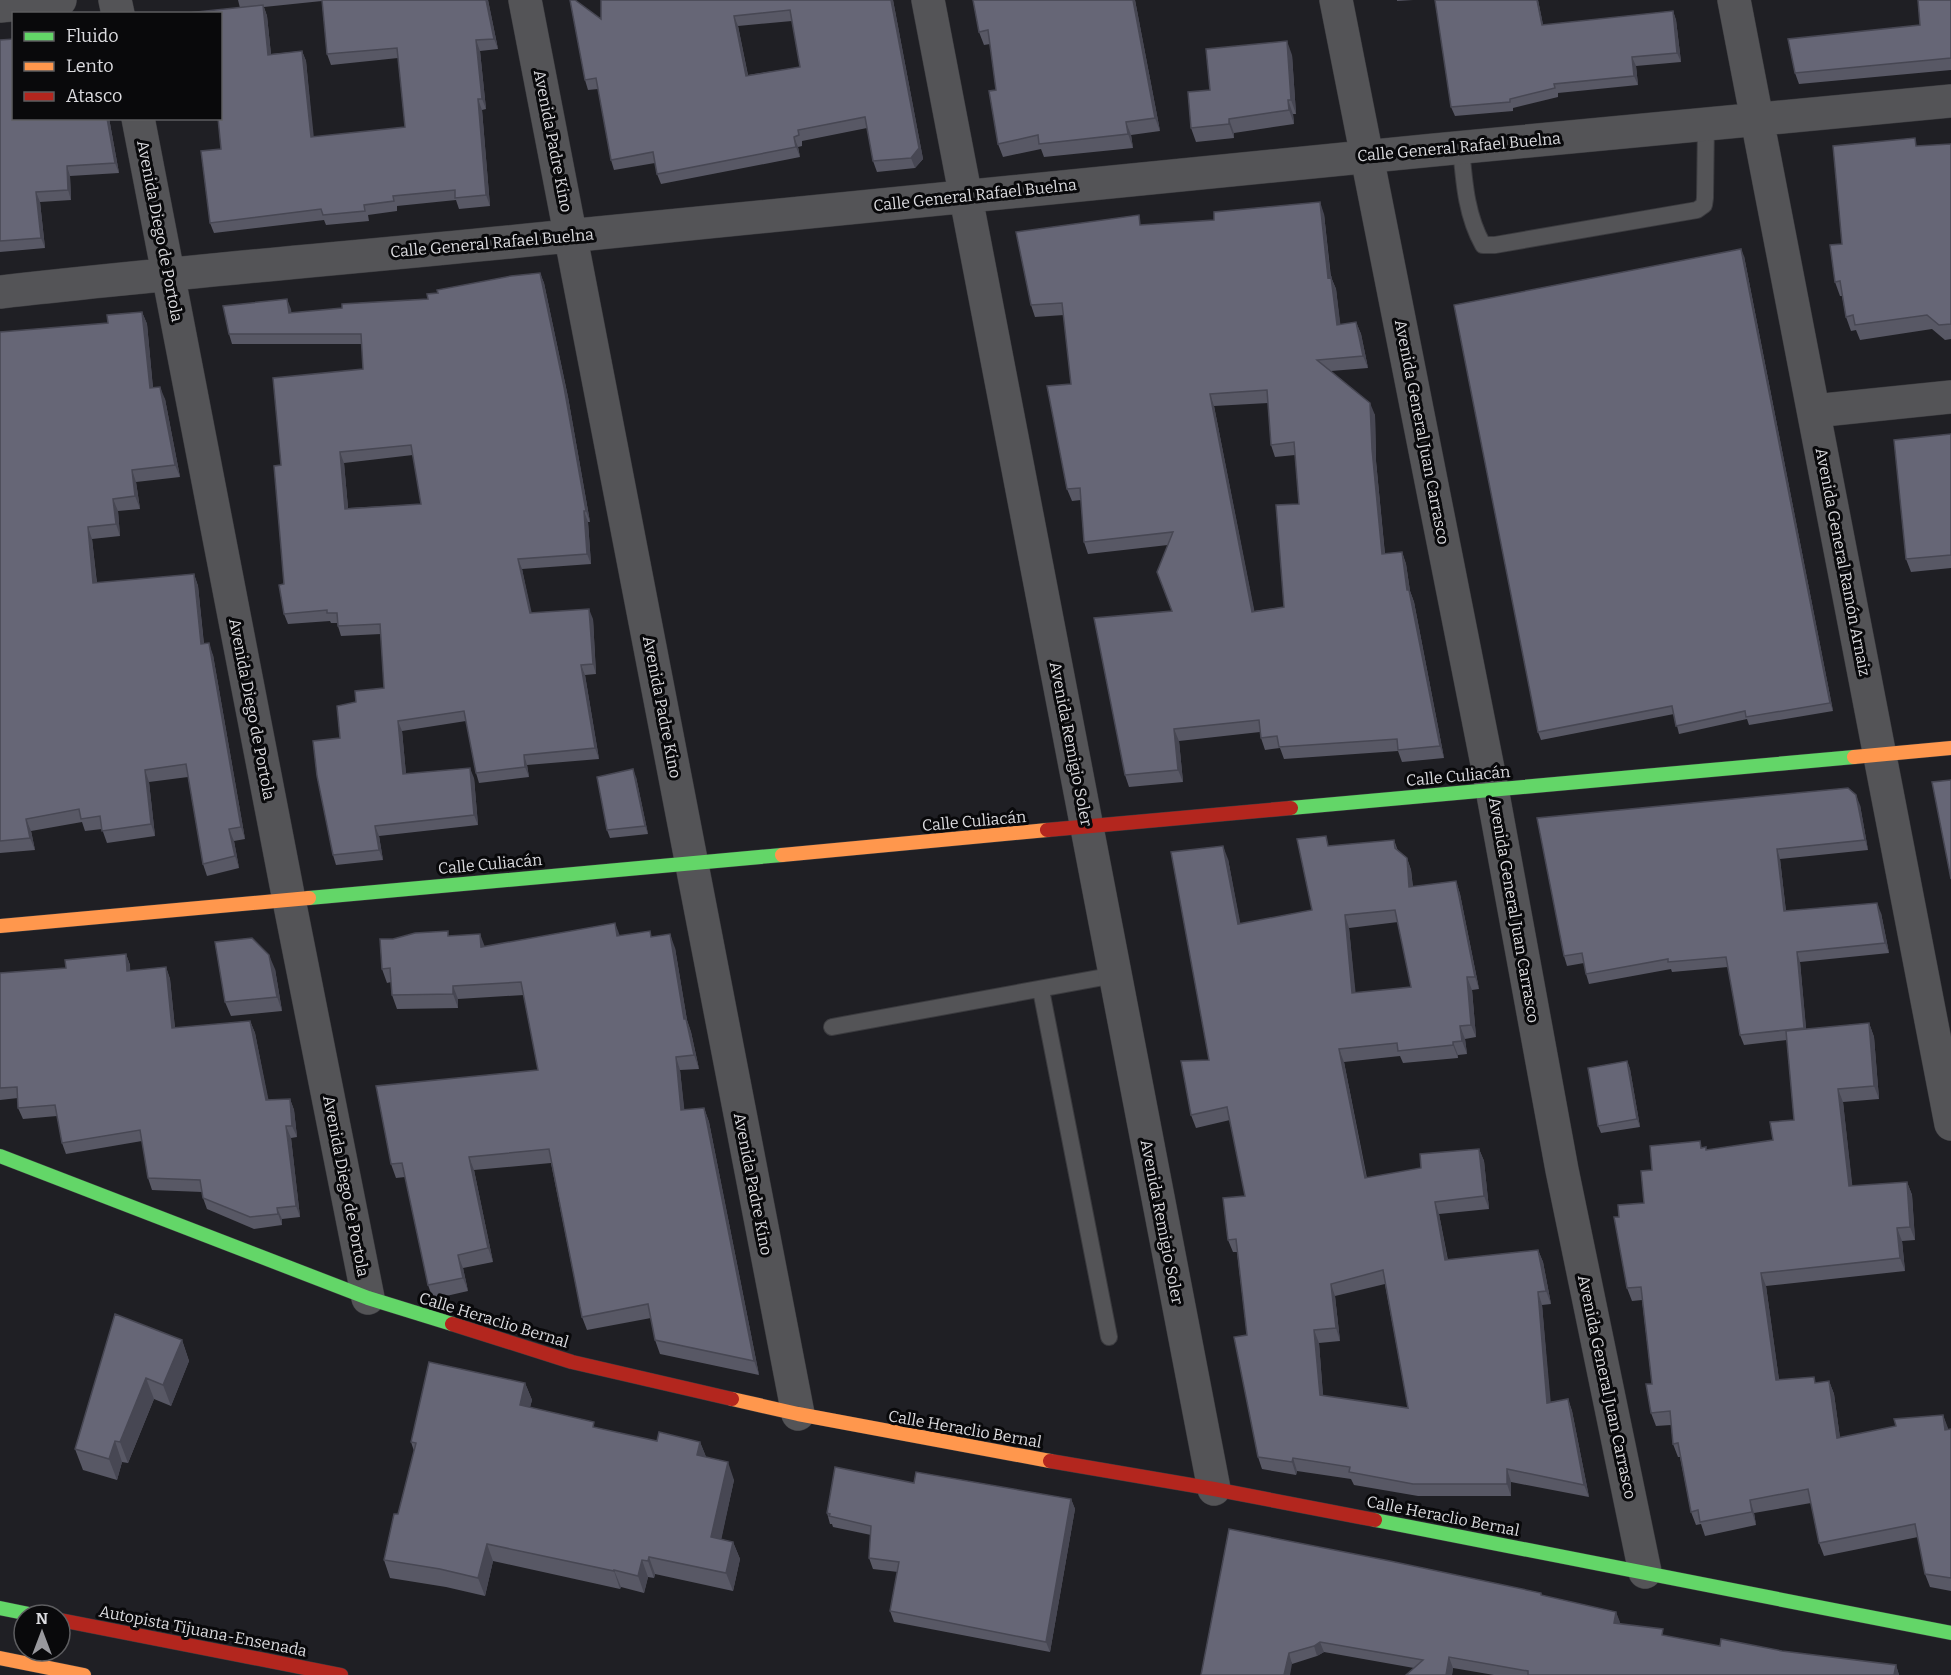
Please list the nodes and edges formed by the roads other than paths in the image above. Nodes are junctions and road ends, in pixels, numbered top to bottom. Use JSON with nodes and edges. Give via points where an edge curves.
{"nodes":[{"id":1,"x":60,"y":0,"type":"edge"},
{"id":2,"x":525,"y":0,"type":"edge"},
{"id":3,"x":928,"y":0,"type":"edge"},
{"id":4,"x":1336,"y":0,"type":"edge"},
{"id":5,"x":1734,"y":0,"type":"edge"},
{"id":6,"x":0,"y":6,"type":"edge"},
{"id":7,"x":1951,"y":101,"type":"edge"},
{"id":8,"x":1757,"y":119,"type":"junction"},
{"id":9,"x":138,"y":120,"type":"edge"},
{"id":10,"x":1706,"y":123,"type":"junction"},
{"id":11,"x":1461,"y":147,"type":"junction"},
{"id":12,"x":1368,"y":156,"type":"junction"},
{"id":13,"x":966,"y":195,"type":"junction"},
{"id":14,"x":571,"y":236,"type":"junction"},
{"id":15,"x":168,"y":273,"type":"junction"},
{"id":16,"x":0,"y":292,"type":"edge"},
{"id":17,"x":1951,"y":397,"type":"edge"},
{"id":18,"x":1814,"y":411,"type":"junction"},
{"id":19,"x":1951,"y":748,"type":"edge"},
{"id":20,"x":1880,"y":755,"type":"junction"},
{"id":21,"x":1492,"y":789,"type":"junction"},
{"id":22,"x":1087,"y":827,"type":"junction"},
{"id":23,"x":692,"y":862,"type":"junction"},
{"id":24,"x":289,"y":900,"type":"junction"},
{"id":25,"x":0,"y":926,"type":"edge"},
{"id":26,"x":1115,"y":975,"type":"junction"},
{"id":27,"x":1041,"y":990,"type":"junction"},
{"id":28,"x":832,"y":1027,"type":"dead end"},
{"id":29,"x":1951,"y":1124,"type":"edge"},
{"id":30,"x":0,"y":1156,"type":"edge"},
{"id":31,"x":368,"y":1298,"type":"junction"},
{"id":32,"x":1109,"y":1337,"type":"dead end"},
{"id":33,"x":798,"y":1414,"type":"junction"},
{"id":34,"x":1214,"y":1489,"type":"junction"},
{"id":35,"x":1645,"y":1572,"type":"junction"},
{"id":36,"x":72,"y":1622,"type":"edge"},
{"id":37,"x":1951,"y":1633,"type":"edge"},
{"id":38,"x":0,"y":1658,"type":"edge"},
{"id":39,"x":84,"y":1675,"type":"edge"},
{"id":40,"x":341,"y":1675,"type":"edge"}],
"edges":[{"from":1,"to":6,"type":"street"},
{"from":2,"to":14,"type":"street","name":"Avenida Padre Kino"},
{"from":3,"to":13,"type":"street","name":"Avenida Remigio Soler"},
{"from":4,"to":12,"type":"street","name":"Avenida General Juan Carrasco"},
{"from":5,"to":8,"type":"street","name":"Avenida General Ramón Arnaiz"},
{"from":7,"to":8,"type":"street","name":"Calle General Rafael Buelna"},
{"from":8,"to":10,"type":"street","name":"Calle General Rafael Buelna"},
{"from":8,"to":18,"type":"street","name":"Avenida General Ramón Arnaiz"},
{"from":9,"to":15,"type":"street","name":"Avenida Diego de Portola"},
{"from":10,"to":11,"type":"street","name":"Calle General Rafael Buelna"},
{"from":10,"to":11,"type":"lane","via":[[1705,198],[1704,205],[1696,210],[1496,245],[1484,245],[1476,234],[1466,196]]},
{"from":11,"to":12,"type":"street","name":"Calle General Rafael Buelna"},
{"from":12,"to":13,"type":"street","name":"Calle General Rafael Buelna"},
{"from":12,"to":21,"type":"street","name":"Avenida General Juan Carrasco"},
{"from":13,"to":14,"type":"street","name":"Calle General Rafael Buelna"},
{"from":13,"to":22,"type":"street","name":"Avenida Remigio Soler"},
{"from":14,"to":15,"type":"street","name":"Calle General Rafael Buelna"},
{"from":14,"to":23,"type":"street","name":"Avenida Padre Kino"},
{"from":15,"to":16,"type":"street","name":"Calle General Rafael Buelna"},
{"from":15,"to":24,"type":"street","name":"Avenida Diego de Portola"},
{"from":17,"to":18,"type":"street"},
{"from":18,"to":20,"type":"street","name":"Avenida General Ramón Arnaiz"},
{"from":19,"to":20,"type":"main road","name":"Calle Culiacán"},
{"from":20,"to":21,"type":"main road","name":"Calle Culiacán"},
{"from":20,"to":29,"type":"street","name":"Avenida General Ramón Arnaiz"},
{"from":21,"to":22,"type":"main road","name":"Calle Culiacán"},
{"from":21,"to":35,"type":"street","name":"Avenida General Juan Carrasco","via":[[1562,1170]]},
{"from":22,"to":23,"type":"main road","name":"Calle Culiacán"},
{"from":22,"to":26,"type":"street","name":"Avenida Remigio Soler"},
{"from":23,"to":24,"type":"main road","name":"Calle Culiacán"},
{"from":23,"to":33,"type":"street","name":"Avenida Padre Kino"},
{"from":24,"to":25,"type":"main road","name":"Calle Culiacán"},
{"from":24,"to":31,"type":"street","name":"Avenida Diego de Portola"},
{"from":26,"to":27,"type":"lane"},
{"from":26,"to":34,"type":"street","name":"Avenida Remigio Soler"},
{"from":27,"to":28,"type":"lane"},
{"from":27,"to":32,"type":"lane"},
{"from":30,"to":31,"type":"main road","name":"Calle Heraclio Bernal"},
{"from":31,"to":33,"type":"main road","name":"Calle Heraclio Bernal","via":[[572,1362]]},
{"from":33,"to":34,"type":"main road","name":"Calle Heraclio Bernal"},
{"from":34,"to":35,"type":"main road","name":"Calle Heraclio Bernal"},
{"from":35,"to":37,"type":"main road","name":"Calle Heraclio Bernal"},
{"from":36,"to":40,"type":"main road","name":"Autopista Tijuana-Ensenada"},
{"from":38,"to":39,"type":"main road"}]}
